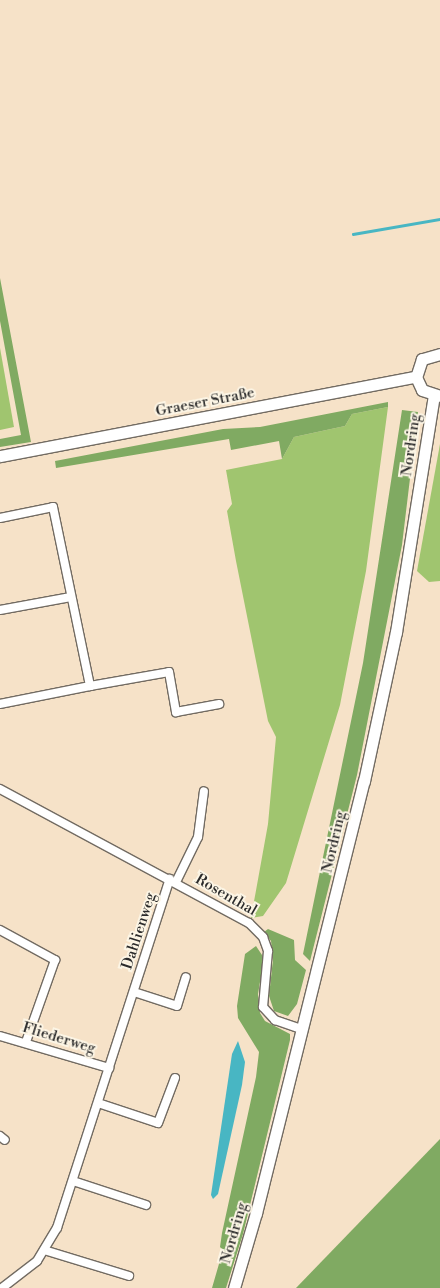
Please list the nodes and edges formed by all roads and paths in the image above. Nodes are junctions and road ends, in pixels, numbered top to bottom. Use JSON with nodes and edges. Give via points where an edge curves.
{"nodes":[{"id":1,"x":440,"y":354,"type":"edge"},
{"id":2,"x":416,"y":377,"type":"junction"},
{"id":3,"x":437,"y":396,"type":"edge"},
{"id":4,"x":0,"y":456,"type":"edge"},
{"id":5,"x":0,"y":518,"type":"edge"},
{"id":6,"x":71,"y":596,"type":"junction"},
{"id":7,"x":0,"y":610,"type":"edge"},
{"id":8,"x":90,"y":686,"type":"junction"},
{"id":9,"x":0,"y":704,"type":"edge"},
{"id":10,"x":219,"y":704,"type":"dead end"},
{"id":11,"x":0,"y":789,"type":"edge"},
{"id":12,"x":204,"y":791,"type":"dead end"},
{"id":13,"x":173,"y":881,"type":"junction"},
{"id":14,"x":0,"y":930,"type":"edge"},
{"id":15,"x":186,"y":977,"type":"dead end"},
{"id":16,"x":134,"y":992,"type":"junction"},
{"id":17,"x":301,"y":1030,"type":"junction"},
{"id":18,"x":0,"y":1036,"type":"edge"},
{"id":19,"x":26,"y":1042,"type":"junction"},
{"id":20,"x":110,"y":1068,"type":"junction"},
{"id":21,"x":175,"y":1078,"type":"dead end"},
{"id":22,"x":98,"y":1103,"type":"junction"},
{"id":23,"x":73,"y":1181,"type":"junction"},
{"id":24,"x":146,"y":1204,"type":"dead end"},
{"id":25,"x":44,"y":1250,"type":"junction"},
{"id":26,"x":129,"y":1276,"type":"dead end"},
{"id":27,"x":8,"y":1287,"type":"edge"},
{"id":28,"x":234,"y":1288,"type":"edge"}],
"edges":[{"from":1,"to":2,"type":"main road","via":[[422,360]]},
{"from":2,"to":3,"type":"main road","via":[[422,390]]},
{"from":2,"to":4,"type":"main road","name":"Graeser Straße"},
{"from":3,"to":17,"type":"main road","name":"Nordring","via":[[394,642],[342,873]]},
{"from":5,"to":6,"type":"street","via":[[53,507]]},
{"from":6,"to":7,"type":"street"},
{"from":6,"to":8,"type":"street"},
{"from":8,"to":9,"type":"street"},
{"from":8,"to":10,"type":"street","via":[[169,672],[176,712]]},
{"from":11,"to":13,"type":"street","name":"Rosenthal"},
{"from":12,"to":13,"type":"street","name":"Rosenthal","via":[[198,837]]},
{"from":13,"to":16,"type":"street","name":"Dahlienweg"},
{"from":13,"to":17,"type":"street","name":"Rosenthal","via":[[258,930],[268,951],[263,1007],[275,1020]]},
{"from":14,"to":19,"type":"street","via":[[54,960]]},
{"from":15,"to":16,"type":"street","name":"Dahlienweg","via":[[177,1006]]},
{"from":16,"to":20,"type":"street","name":"Dahlienweg"},
{"from":17,"to":28,"type":"main road","name":"Nordring"},
{"from":18,"to":19,"type":"street","name":"Fliederweg"},
{"from":19,"to":20,"type":"street","name":"Fliederweg"},
{"from":20,"to":22,"type":"street","name":"Dahlienweg"},
{"from":21,"to":22,"type":"street","via":[[158,1123]]},
{"from":22,"to":23,"type":"street","name":"Dahlienweg"},
{"from":23,"to":24,"type":"street"},
{"from":23,"to":25,"type":"street","name":"Dahlienweg","via":[[57,1228]]},
{"from":25,"to":26,"type":"street"},
{"from":25,"to":27,"type":"street","name":"Dahlienweg","via":[[37,1261]]}]}
